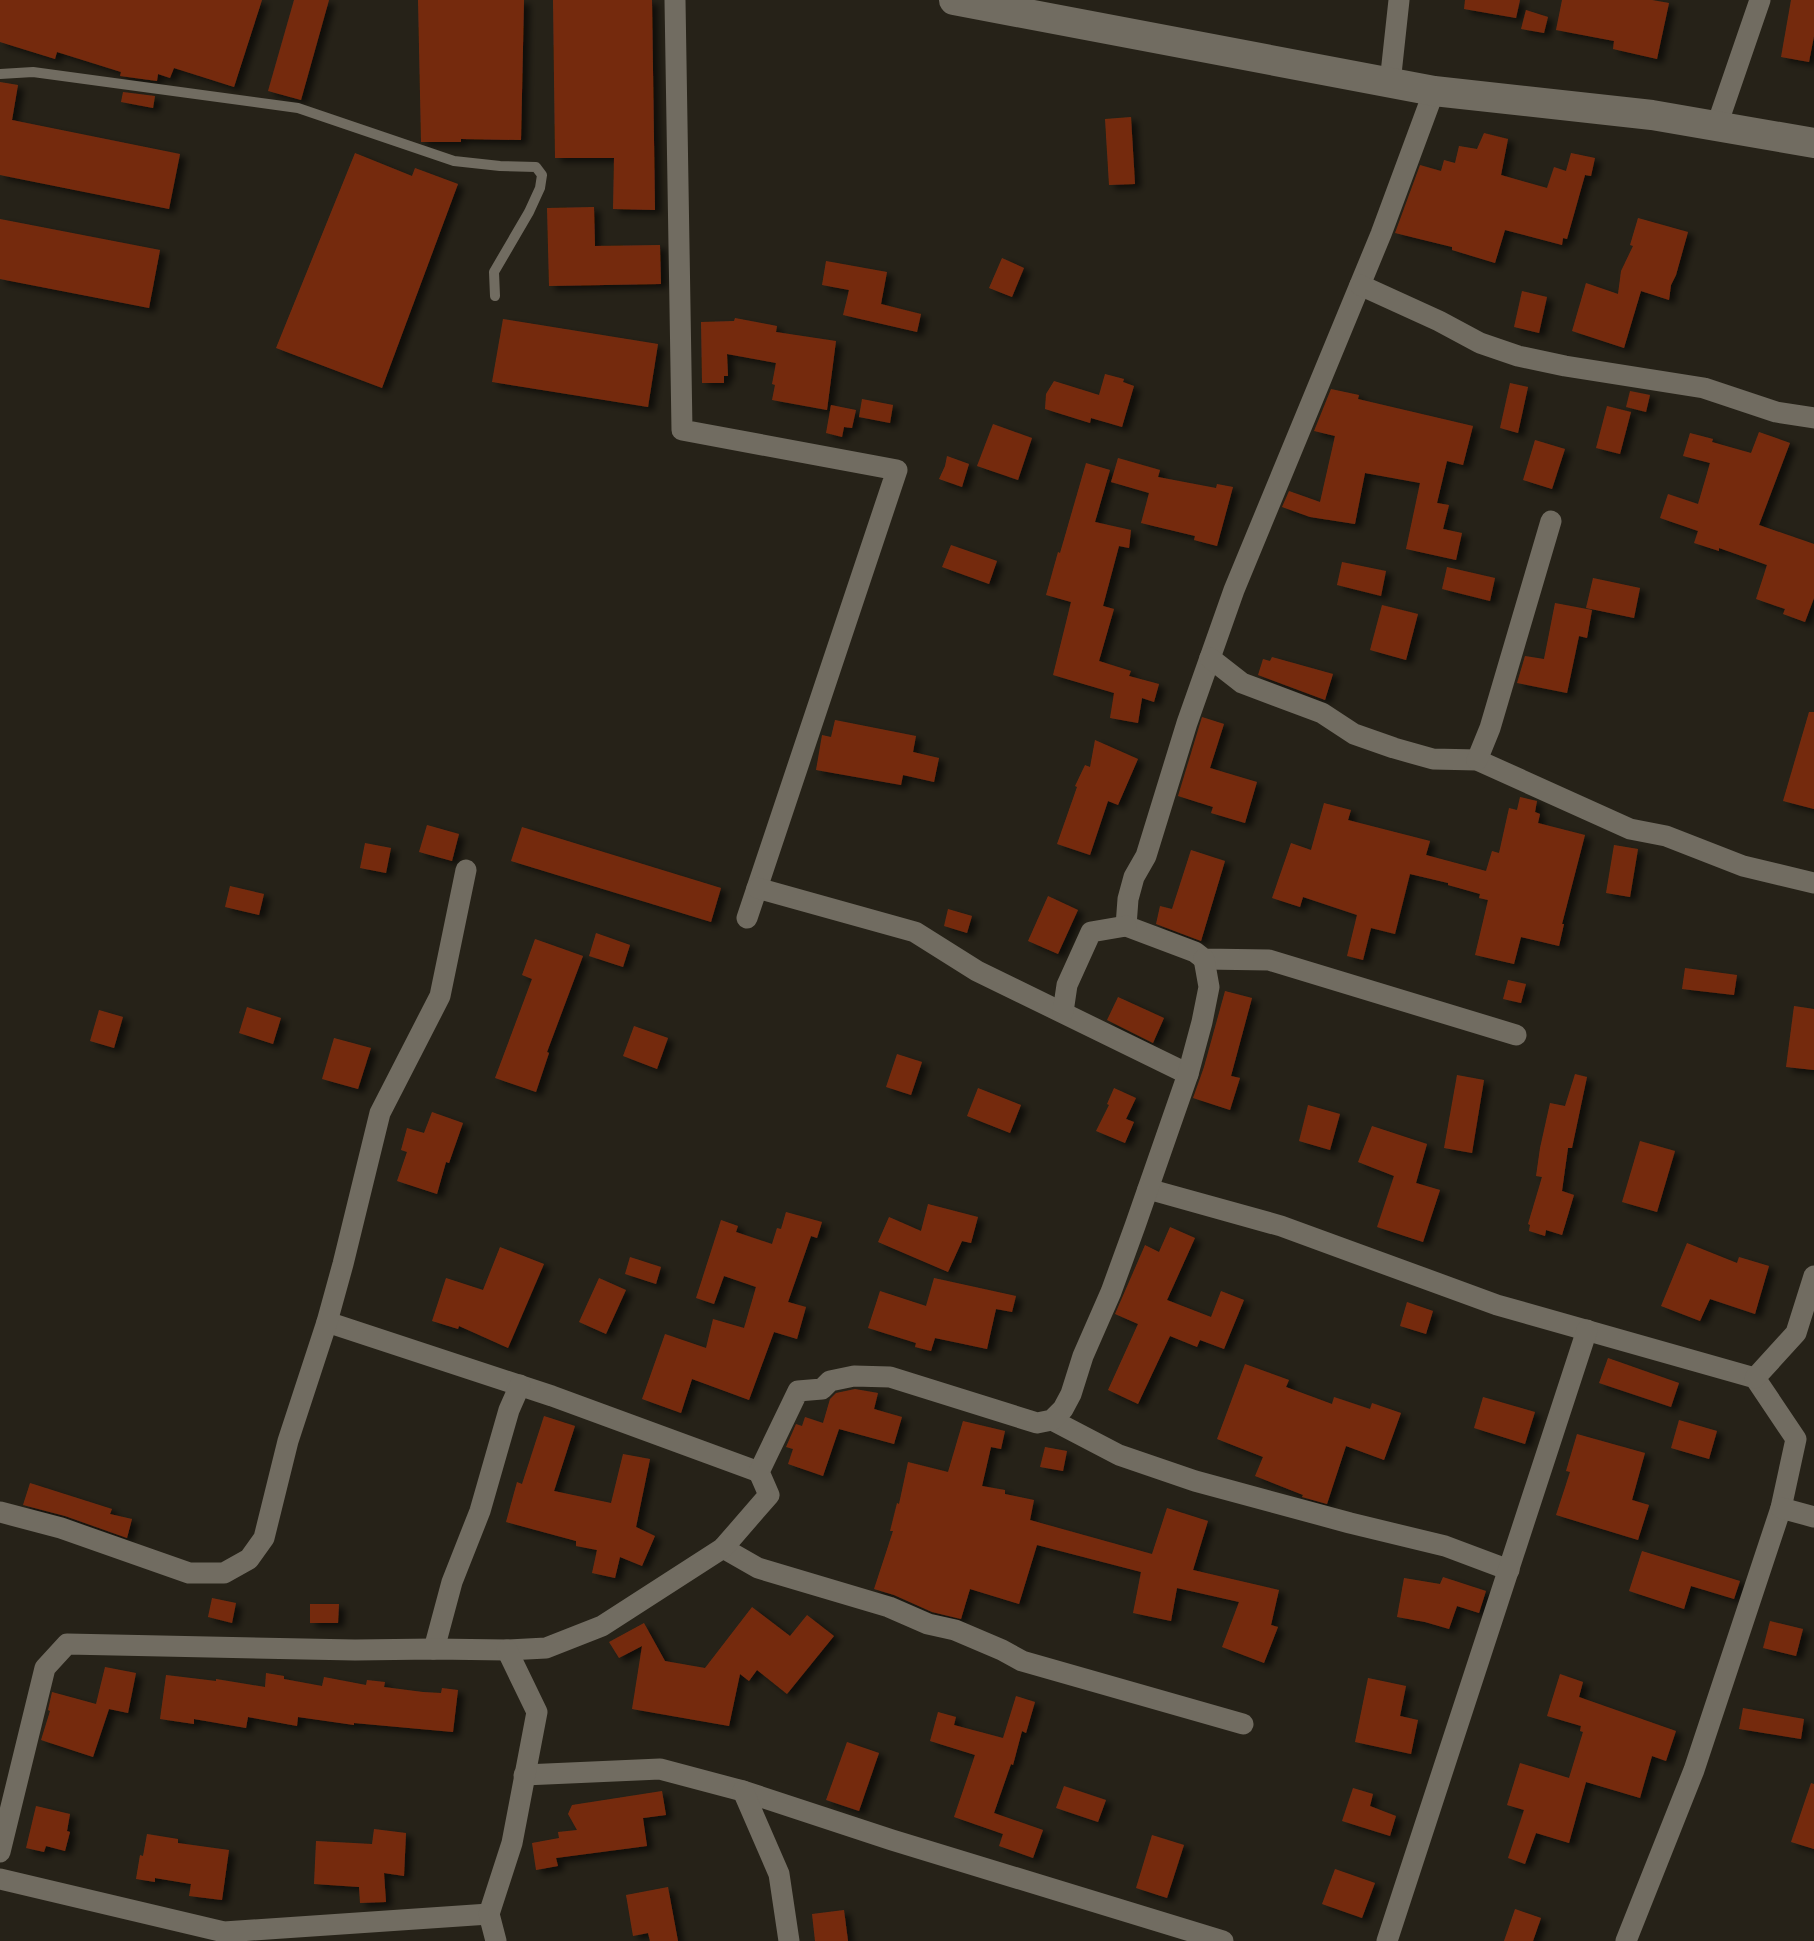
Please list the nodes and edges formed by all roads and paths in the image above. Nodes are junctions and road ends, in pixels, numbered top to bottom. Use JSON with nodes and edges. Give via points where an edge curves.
{"nodes":[{"id":1,"x":675,"y":0,"type":"edge"},
{"id":2,"x":954,"y":0,"type":"edge"},
{"id":3,"x":1399,"y":0,"type":"edge"},
{"id":4,"x":1760,"y":0,"type":"edge"},
{"id":5,"x":0,"y":74,"type":"edge"},
{"id":6,"x":1390,"y":82,"type":"junction"},
{"id":7,"x":1434,"y":91,"type":"junction"},
{"id":8,"x":1717,"y":125,"type":"junction"},
{"id":9,"x":1814,"y":143,"type":"edge"},
{"id":10,"x":1360,"y":285,"type":"junction"},
{"id":11,"x":495,"y":296,"type":"dead end"},
{"id":12,"x":1814,"y":418,"type":"edge"},
{"id":13,"x":1551,"y":520,"type":"dead end"},
{"id":14,"x":1210,"y":658,"type":"junction"},
{"id":15,"x":1477,"y":760,"type":"junction"},
{"id":16,"x":466,"y":870,"type":"dead end"},
{"id":17,"x":1814,"y":883,"type":"edge"},
{"id":18,"x":757,"y":888,"type":"junction"},
{"id":19,"x":747,"y":918,"type":"dead end"},
{"id":20,"x":1126,"y":926,"type":"junction"},
{"id":21,"x":1204,"y":959,"type":"junction"},
{"id":22,"x":1063,"y":1012,"type":"junction"},
{"id":23,"x":1516,"y":1035,"type":"dead end"},
{"id":24,"x":1188,"y":1074,"type":"junction"},
{"id":25,"x":1148,"y":1189,"type":"junction"},
{"id":26,"x":1814,"y":1276,"type":"edge"},
{"id":27,"x":327,"y":1322,"type":"junction"},
{"id":28,"x":1587,"y":1330,"type":"junction"},
{"id":29,"x":1805,"y":1333,"type":"edge"},
{"id":30,"x":1755,"y":1378,"type":"junction"},
{"id":31,"x":520,"y":1385,"type":"junction"},
{"id":32,"x":1052,"y":1420,"type":"junction"},
{"id":33,"x":759,"y":1472,"type":"junction"},
{"id":34,"x":1781,"y":1508,"type":"junction"},
{"id":35,"x":0,"y":1512,"type":"edge"},
{"id":36,"x":1814,"y":1517,"type":"edge"},
{"id":37,"x":723,"y":1548,"type":"junction"},
{"id":38,"x":1509,"y":1570,"type":"junction"},
{"id":39,"x":434,"y":1649,"type":"junction"},
{"id":40,"x":507,"y":1650,"type":"junction"},
{"id":41,"x":1243,"y":1724,"type":"dead end"},
{"id":42,"x":524,"y":1775,"type":"junction"},
{"id":43,"x":743,"y":1791,"type":"junction"},
{"id":44,"x":0,"y":1852,"type":"edge"},
{"id":45,"x":0,"y":1879,"type":"edge"},
{"id":46,"x":489,"y":1914,"type":"junction"},
{"id":47,"x":224,"y":1936,"type":"edge"},
{"id":48,"x":496,"y":1941,"type":"edge"},
{"id":49,"x":789,"y":1941,"type":"edge"},
{"id":50,"x":1223,"y":1941,"type":"edge"},
{"id":51,"x":1387,"y":1941,"type":"edge"},
{"id":52,"x":1626,"y":1941,"type":"edge"}],
"edges":[{"from":1,"to":18,"type":"street","via":[[682,430],[897,470]]},
{"from":2,"to":6,"type":"street"},
{"from":3,"to":6,"type":"street"},
{"from":4,"to":8,"type":"street"},
{"from":5,"to":11,"type":"lane","via":[[33,72],[298,108],[454,161],[536,167],[543,175],[540,188],[494,272]]},
{"from":6,"to":7,"type":"street"},
{"from":7,"to":8,"type":"street"},
{"from":7,"to":10,"type":"street"},
{"from":8,"to":9,"type":"street"},
{"from":10,"to":12,"type":"street","via":[[1480,343],[1518,356],[1704,388],[1776,412]]},
{"from":10,"to":14,"type":"street","via":[[1234,590]]},
{"from":13,"to":15,"type":"street"},
{"from":14,"to":15,"type":"street","via":[[1242,682],[1322,713],[1354,734],[1433,759]]},
{"from":14,"to":20,"type":"street","via":[[1146,856],[1134,877]]},
{"from":15,"to":17,"type":"street","via":[[1630,829],[1666,836],[1743,866]]},
{"from":16,"to":27,"type":"street","via":[[440,996],[380,1113]]},
{"from":18,"to":19,"type":"street"},
{"from":18,"to":22,"type":"street","via":[[915,932],[976,971]]},
{"from":20,"to":21,"type":"street"},
{"from":20,"to":22,"type":"street","via":[[1091,932],[1067,985]]},
{"from":21,"to":23,"type":"street","via":[[1269,960]]},
{"from":21,"to":24,"type":"street","via":[[1209,987]]},
{"from":22,"to":24,"type":"street"},
{"from":24,"to":25,"type":"street"},
{"from":25,"to":28,"type":"street","via":[[1281,1226],[1497,1305]]},
{"from":25,"to":32,"type":"street","via":[[1071,1394]]},
{"from":26,"to":29,"type":"street"},
{"from":27,"to":31,"type":"street"},
{"from":27,"to":35,"type":"street","via":[[288,1441],[264,1538],[249,1559],[224,1573],[189,1573],[61,1528]]},
{"from":28,"to":30,"type":"street"},
{"from":28,"to":38,"type":"street"},
{"from":29,"to":30,"type":"street"},
{"from":30,"to":34,"type":"street","via":[[1796,1439]]},
{"from":31,"to":33,"type":"street"},
{"from":31,"to":39,"type":"street","via":[[480,1511],[452,1582]]},
{"from":32,"to":33,"type":"street","via":[[1037,1423],[890,1377],[854,1376],[830,1381],[822,1389],[798,1390]]},
{"from":32,"to":38,"type":"street","via":[[1119,1455],[1195,1481],[1444,1546]]},
{"from":33,"to":37,"type":"street","via":[[769,1495]]},
{"from":34,"to":36,"type":"street"},
{"from":34,"to":52,"type":"street","via":[[1694,1770]]},
{"from":37,"to":40,"type":"street","via":[[602,1626],[546,1648]]},
{"from":37,"to":41,"type":"street","via":[[758,1568],[955,1630],[1022,1661]]},
{"from":38,"to":51,"type":"street"},
{"from":39,"to":40,"type":"street"},
{"from":39,"to":44,"type":"street","via":[[67,1644],[45,1668]]},
{"from":40,"to":42,"type":"street","via":[[537,1712]]},
{"from":42,"to":43,"type":"street","via":[[660,1769]]},
{"from":42,"to":46,"type":"street","via":[[512,1843]]},
{"from":43,"to":49,"type":"street","via":[[779,1874]]},
{"from":43,"to":50,"type":"street"},
{"from":45,"to":47,"type":"street"},
{"from":46,"to":47,"type":"street"},
{"from":46,"to":48,"type":"street"}]}
